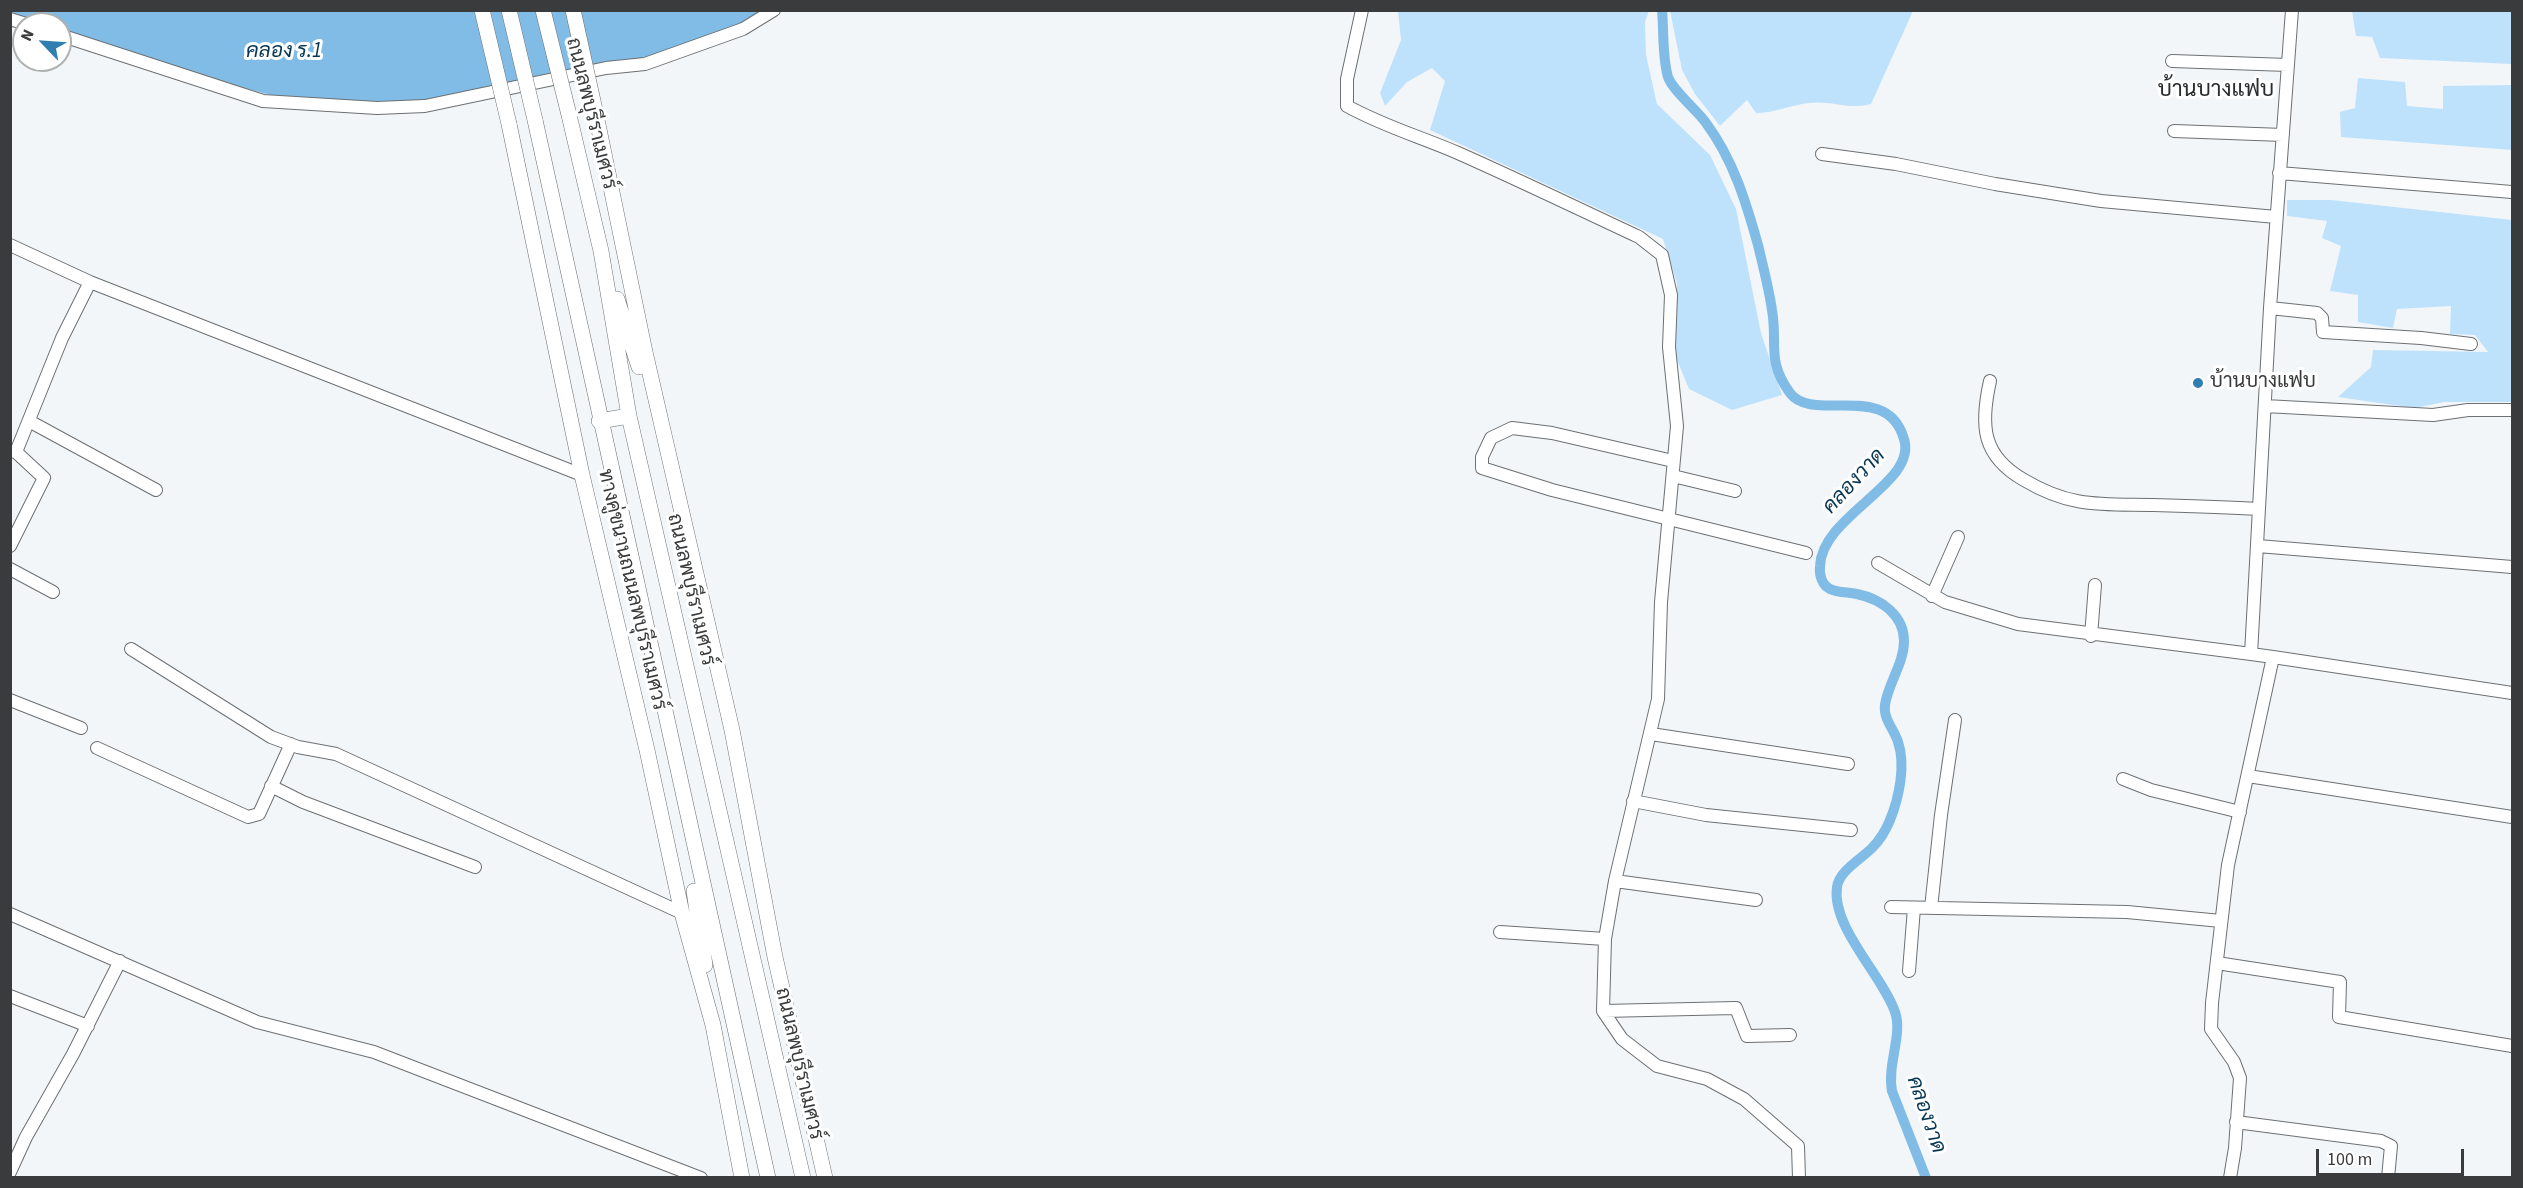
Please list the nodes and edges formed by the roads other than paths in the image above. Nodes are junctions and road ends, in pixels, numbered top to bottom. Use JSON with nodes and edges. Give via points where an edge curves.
{"nodes":[{"id":1,"x":482,"y":10,"type":"edge"},
{"id":2,"x":509,"y":10,"type":"edge"},
{"id":3,"x":543,"y":10,"type":"edge"},
{"id":4,"x":573,"y":10,"type":"edge"},
{"id":5,"x":774,"y":10,"type":"edge"},
{"id":6,"x":1362,"y":10,"type":"edge"},
{"id":7,"x":2292,"y":10,"type":"edge"},
{"id":8,"x":72,"y":39,"type":"edge"},
{"id":9,"x":2172,"y":61,"type":"dead end"},
{"id":10,"x":2288,"y":65,"type":"junction"},
{"id":11,"x":2174,"y":131,"type":"dead end"},
{"id":12,"x":2283,"y":135,"type":"junction"},
{"id":13,"x":1822,"y":154,"type":"dead end"},
{"id":14,"x":2279,"y":173,"type":"junction"},
{"id":15,"x":2512,"y":192,"type":"edge"},
{"id":16,"x":2276,"y":217,"type":"junction"},
{"id":17,"x":10,"y":245,"type":"edge"},
{"id":18,"x":602,"y":250,"type":"junction"},
{"id":19,"x":90,"y":282,"type":"junction"},
{"id":20,"x":2270,"y":308,"type":"junction"},
{"id":21,"x":2471,"y":344,"type":"dead end"},
{"id":22,"x":1990,"y":381,"type":"dead end"},
{"id":23,"x":2265,"y":406,"type":"junction"},
{"id":24,"x":2512,"y":410,"type":"edge"},
{"id":25,"x":629,"y":416,"type":"junction"},
{"id":26,"x":29,"y":421,"type":"junction"},
{"id":27,"x":599,"y":421,"type":"junction"},
{"id":28,"x":13,"y":452,"type":"edge"},
{"id":29,"x":668,"y":454,"type":"junction"},
{"id":30,"x":1673,"y":462,"type":"junction"},
{"id":31,"x":582,"y":475,"type":"junction"},
{"id":32,"x":1672,"y":476,"type":"junction"},
{"id":33,"x":156,"y":490,"type":"dead end"},
{"id":34,"x":1735,"y":491,"type":"dead end"},
{"id":35,"x":2259,"y":508,"type":"junction"},
{"id":36,"x":1669,"y":518,"type":"junction"},
{"id":37,"x":1958,"y":537,"type":"dead end"},
{"id":38,"x":10,"y":546,"type":"edge"},
{"id":39,"x":2258,"y":546,"type":"junction"},
{"id":40,"x":1806,"y":553,"type":"dead end"},
{"id":41,"x":1878,"y":562,"type":"dead end"},
{"id":42,"x":2512,"y":567,"type":"edge"},
{"id":43,"x":10,"y":569,"type":"edge"},
{"id":44,"x":2095,"y":585,"type":"dead end"},
{"id":45,"x":53,"y":592,"type":"dead end"},
{"id":46,"x":1932,"y":596,"type":"junction"},
{"id":47,"x":2091,"y":636,"type":"junction"},
{"id":48,"x":131,"y":649,"type":"dead end"},
{"id":49,"x":2251,"y":654,"type":"junction"},
{"id":50,"x":2273,"y":657,"type":"junction"},
{"id":51,"x":2512,"y":693,"type":"edge"},
{"id":52,"x":10,"y":700,"type":"edge"},
{"id":53,"x":1955,"y":720,"type":"dead end"},
{"id":54,"x":81,"y":728,"type":"dead end"},
{"id":55,"x":1651,"y":734,"type":"junction"},
{"id":56,"x":291,"y":744,"type":"junction"},
{"id":57,"x":97,"y":748,"type":"dead end"},
{"id":58,"x":1848,"y":764,"type":"dead end"},
{"id":59,"x":2248,"y":776,"type":"junction"},
{"id":60,"x":2123,"y":779,"type":"dead end"},
{"id":61,"x":680,"y":785,"type":"junction"},
{"id":62,"x":271,"y":786,"type":"junction"},
{"id":63,"x":1633,"y":801,"type":"junction"},
{"id":64,"x":2240,"y":812,"type":"junction"},
{"id":65,"x":2512,"y":817,"type":"edge"},
{"id":66,"x":1851,"y":830,"type":"dead end"},
{"id":67,"x":475,"y":867,"type":"dead end"},
{"id":68,"x":1615,"y":881,"type":"junction"},
{"id":69,"x":1756,"y":900,"type":"dead end"},
{"id":70,"x":1891,"y":907,"type":"dead end"},
{"id":71,"x":1914,"y":908,"type":"junction"},
{"id":72,"x":1931,"y":908,"type":"junction"},
{"id":73,"x":682,"y":913,"type":"junction"},
{"id":74,"x":10,"y":914,"type":"edge"},
{"id":75,"x":2221,"y":921,"type":"junction"},
{"id":76,"x":1500,"y":932,"type":"dead end"},
{"id":77,"x":1605,"y":939,"type":"junction"},
{"id":78,"x":120,"y":961,"type":"junction"},
{"id":79,"x":2217,"y":963,"type":"junction"},
{"id":80,"x":1909,"y":971,"type":"dead end"},
{"id":81,"x":10,"y":996,"type":"edge"},
{"id":82,"x":1603,"y":1011,"type":"junction"},
{"id":83,"x":713,"y":1024,"type":"junction"},
{"id":84,"x":87,"y":1026,"type":"junction"},
{"id":85,"x":1790,"y":1035,"type":"dead end"},
{"id":86,"x":2512,"y":1046,"type":"edge"},
{"id":87,"x":2236,"y":1122,"type":"junction"},
{"id":88,"x":10,"y":1172,"type":"edge"},
{"id":89,"x":825,"y":1176,"type":"edge"},
{"id":90,"x":701,"y":1178,"type":"edge"},
{"id":91,"x":742,"y":1178,"type":"edge"},
{"id":92,"x":768,"y":1178,"type":"edge"},
{"id":93,"x":802,"y":1178,"type":"edge"},
{"id":94,"x":1799,"y":1178,"type":"edge"},
{"id":95,"x":2230,"y":1178,"type":"edge"},
{"id":96,"x":2388,"y":1178,"type":"edge"}],
"edges":[{"from":1,"to":31,"type":"main road","name":"ทางคู่ขนานถนนลพบุรีราเมศวร์","bridge":true},
{"from":2,"to":27,"type":"main road","bridge":true},
{"from":3,"to":18,"type":"main road","name":"ถนนลพบุรีราเมศวร์","bridge":true},
{"from":4,"to":29,"type":"main road","bridge":true},
{"from":5,"to":8,"type":"street","via":[[743,29],[645,64],[606,68],[425,105],[377,108],[263,101]]},
{"from":6,"to":30,"type":"street","via":[[1347,79],[1347,106],[1628,232],[1662,255],[1671,296],[1669,347],[1677,426]]},
{"from":7,"to":10,"type":"street"},
{"from":9,"to":10,"type":"street"},
{"from":10,"to":12,"type":"street"},
{"from":11,"to":12,"type":"street"},
{"from":12,"to":14,"type":"street"},
{"from":13,"to":16,"type":"street","via":[[2101,201]]},
{"from":14,"to":15,"type":"street"},
{"from":14,"to":16,"type":"street"},
{"from":16,"to":20,"type":"street"},
{"from":17,"to":19,"type":"street"},
{"from":18,"to":25,"type":"main road","name":"ถนนลพบุรีราเมศวร์"},
{"from":18,"to":29,"type":"main road"},
{"from":19,"to":26,"type":"street","via":[[62,338]]},
{"from":19,"to":31,"type":"street"},
{"from":20,"to":21,"type":"street","via":[[2317,313],[2322,318],[2323,332]]},
{"from":20,"to":23,"type":"street"},
{"from":22,"to":35,"type":"street","via":[[1985,418],[1992,450],[2006,468],[2048,494],[2090,503]]},
{"from":23,"to":24,"type":"street","via":[[2433,415]]},
{"from":23,"to":35,"type":"street"},
{"from":25,"to":27,"type":"main road"},
{"from":25,"to":93,"type":"main road","name":"ถนนลพบุรีราเมศวร์"},
{"from":26,"to":28,"type":"street"},
{"from":26,"to":33,"type":"street"},
{"from":27,"to":61,"type":"main road"},
{"from":28,"to":38,"type":"street","via":[[44,478]]},
{"from":29,"to":89,"type":"main road","via":[[732,730],[775,957]]},
{"from":30,"to":32,"type":"street"},
{"from":30,"to":36,"type":"street","via":[[1512,428],[1491,438],[1482,457],[1482,468],[1552,490]]},
{"from":31,"to":73,"type":"main road","name":"ทางคู่ขนานถนนลพบุรีราเมศวร์"},
{"from":32,"to":34,"type":"street"},
{"from":32,"to":36,"type":"street"},
{"from":35,"to":39,"type":"street"},
{"from":36,"to":40,"type":"street"},
{"from":36,"to":55,"type":"street","via":[[1658,699]]},
{"from":37,"to":46,"type":"street"},
{"from":39,"to":42,"type":"street"},
{"from":39,"to":49,"type":"street"},
{"from":41,"to":46,"type":"street"},
{"from":43,"to":45,"type":"street"},
{"from":44,"to":47,"type":"street"},
{"from":46,"to":47,"type":"street","via":[[1998,620]]},
{"from":47,"to":49,"type":"street"},
{"from":48,"to":56,"type":"street","via":[[271,737]]},
{"from":49,"to":50,"type":"street"},
{"from":50,"to":51,"type":"street"},
{"from":50,"to":59,"type":"street"},
{"from":52,"to":54,"type":"street"},
{"from":53,"to":72,"type":"street"},
{"from":55,"to":58,"type":"street"},
{"from":55,"to":63,"type":"street"},
{"from":56,"to":62,"type":"street"},
{"from":56,"to":73,"type":"street","via":[[336,754]]},
{"from":57,"to":62,"type":"street","via":[[248,817],[259,814]]},
{"from":59,"to":64,"type":"street"},
{"from":59,"to":65,"type":"street"},
{"from":60,"to":64,"type":"street"},
{"from":61,"to":83,"type":"main road"},
{"from":61,"to":92,"type":"main road"},
{"from":62,"to":67,"type":"street","via":[[303,802]]},
{"from":63,"to":66,"type":"street","via":[[1706,814]]},
{"from":63,"to":68,"type":"street"},
{"from":64,"to":75,"type":"street"},
{"from":68,"to":69,"type":"street"},
{"from":68,"to":77,"type":"street"},
{"from":70,"to":71,"type":"street"},
{"from":71,"to":72,"type":"street"},
{"from":71,"to":80,"type":"street"},
{"from":72,"to":75,"type":"street","via":[[2127,912]]},
{"from":73,"to":83,"type":"main road","name":"ทางคู่ขนานถนนลพบุรีราเมศวร์"},
{"from":74,"to":78,"type":"street"},
{"from":75,"to":79,"type":"street"},
{"from":76,"to":77,"type":"street"},
{"from":77,"to":82,"type":"street"},
{"from":78,"to":84,"type":"street"},
{"from":78,"to":90,"type":"street","via":[[256,1022],[374,1052]]},
{"from":79,"to":86,"type":"street","via":[[2340,982],[2339,1017]]},
{"from":79,"to":87,"type":"street","via":[[2211,1029],[2240,1078]]},
{"from":81,"to":84,"type":"street"},
{"from":82,"to":85,"type":"street","via":[[1736,1008],[1747,1036]]},
{"from":82,"to":94,"type":"street","via":[[1622,1039],[1657,1066],[1707,1079],[1753,1107],[1798,1146]]},
{"from":83,"to":91,"type":"main road","name":"ทางคู่ขนานถนนลพบุรีราเมศวร์"},
{"from":84,"to":88,"type":"street"},
{"from":87,"to":95,"type":"street"},
{"from":87,"to":96,"type":"street","via":[[2387,1143],[2391,1146]]}]}
